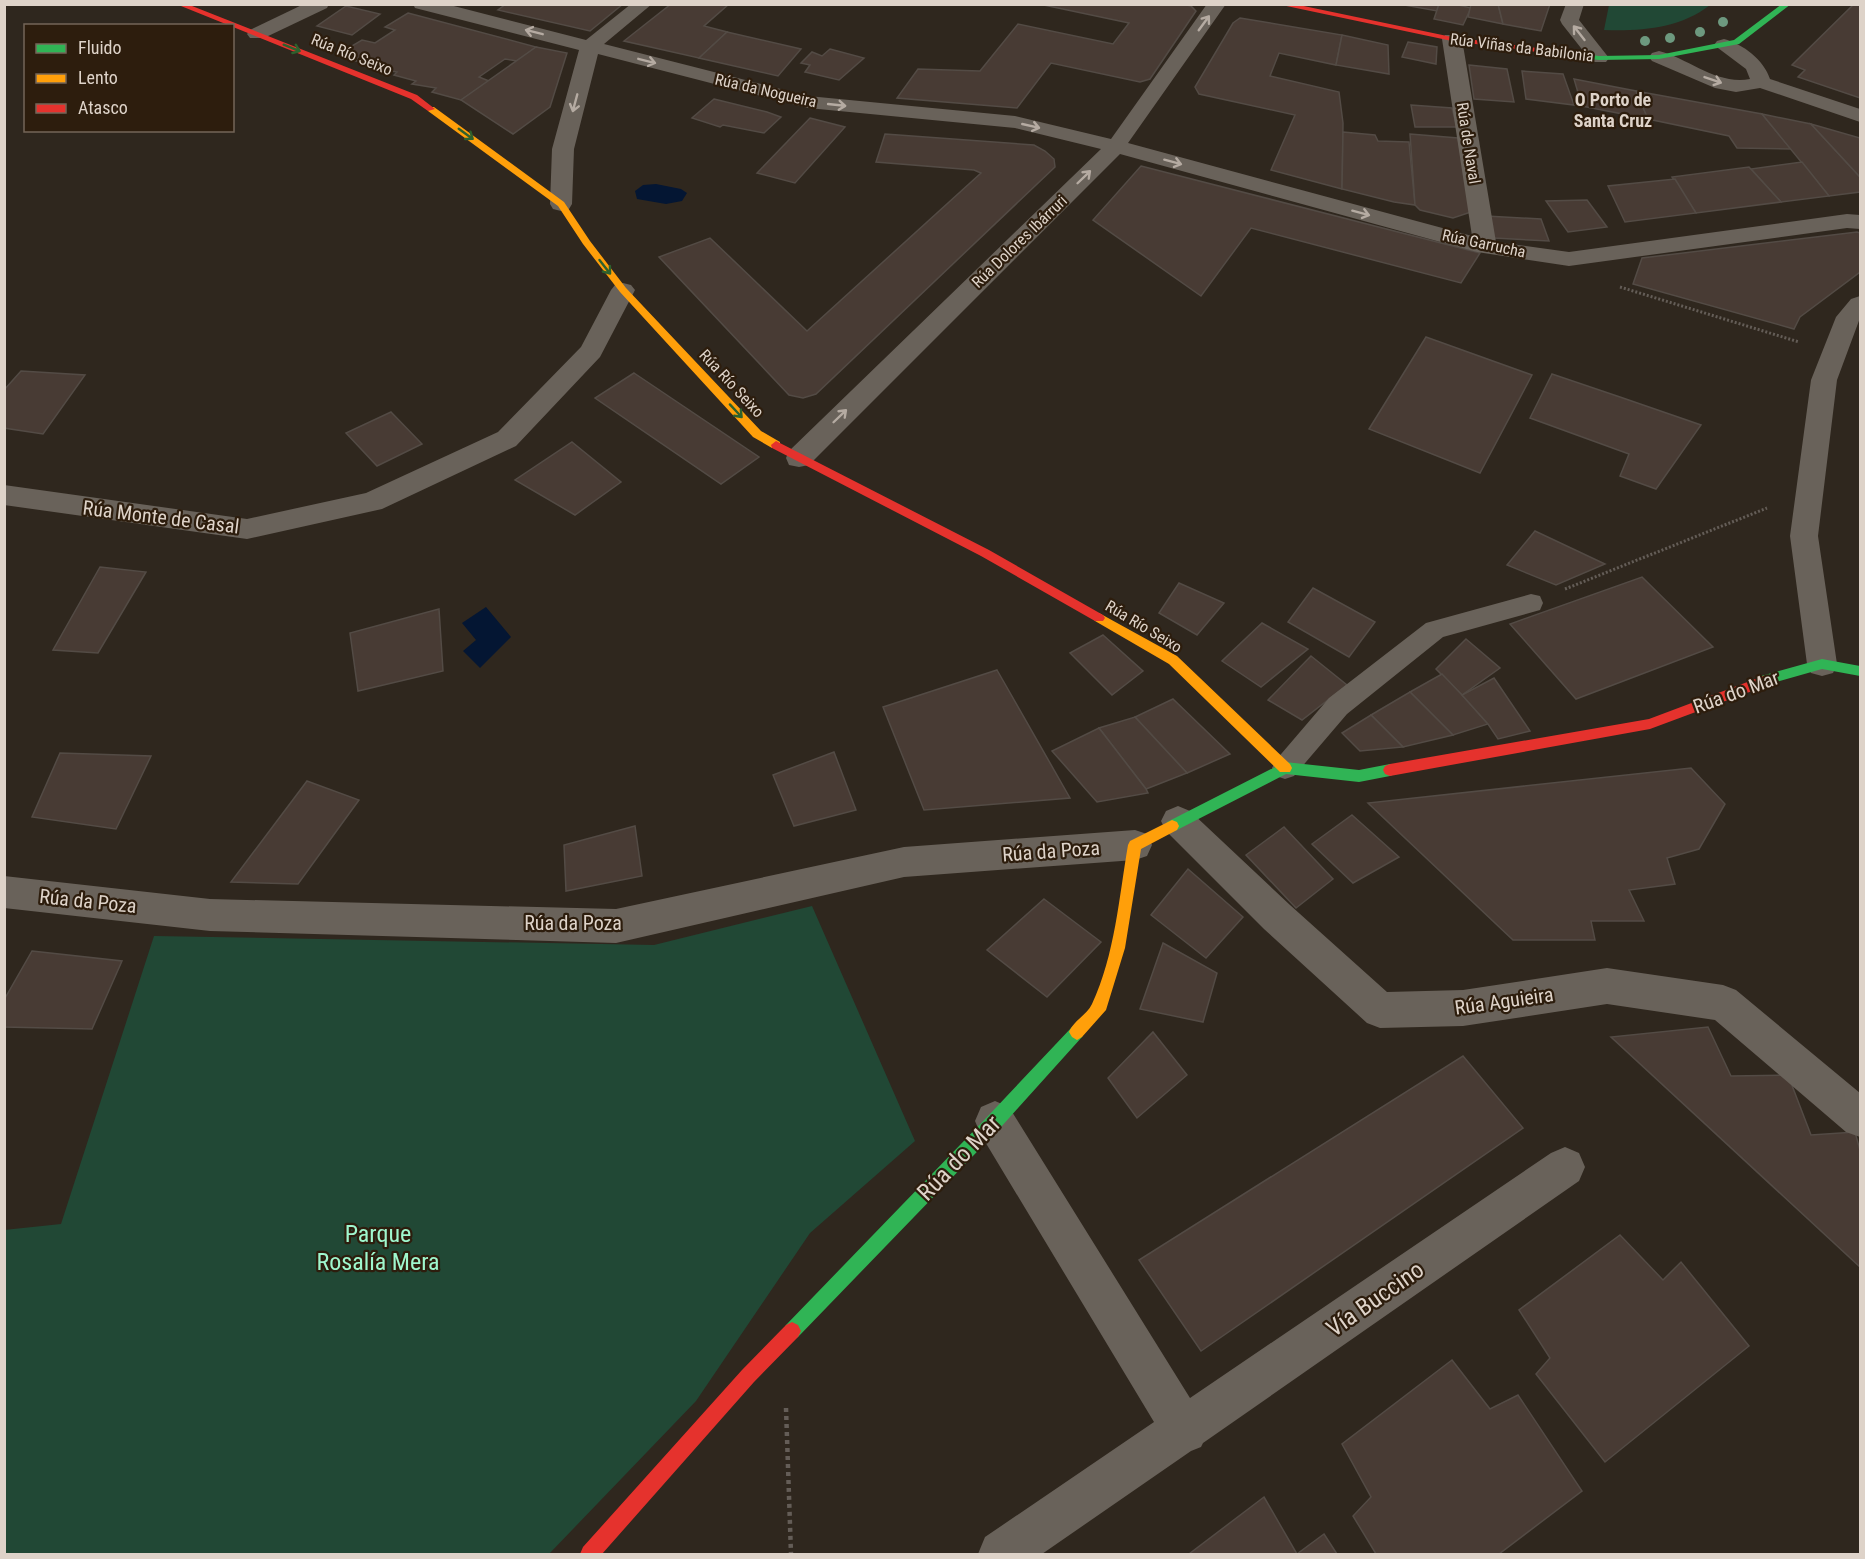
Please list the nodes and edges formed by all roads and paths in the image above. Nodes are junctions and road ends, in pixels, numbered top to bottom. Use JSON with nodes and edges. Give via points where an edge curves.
{"nodes":[{"id":1,"x":179,"y":4,"type":"edge"},
{"id":2,"x":320,"y":4,"type":"edge"},
{"id":3,"x":422,"y":4,"type":"edge"},
{"id":4,"x":643,"y":4,"type":"edge"},
{"id":5,"x":1217,"y":4,"type":"edge"},
{"id":6,"x":1280,"y":4,"type":"edge"},
{"id":7,"x":1575,"y":4,"type":"edge"},
{"id":8,"x":1788,"y":4,"type":"edge"},
{"id":9,"x":231,"y":24,"type":"edge"},
{"id":10,"x":234,"y":25,"type":"edge"},
{"id":11,"x":257,"y":34,"type":"junction"},
{"id":12,"x":1452,"y":39,"type":"junction"},
{"id":13,"x":1724,"y":45,"type":"junction"},
{"id":14,"x":590,"y":46,"type":"junction"},
{"id":15,"x":1599,"y":57,"type":"junction"},
{"id":16,"x":1659,"y":57,"type":"junction"},
{"id":17,"x":1761,"y":82,"type":"junction"},
{"id":18,"x":1860,"y":117,"type":"edge"},
{"id":19,"x":1116,"y":146,"type":"junction"},
{"id":20,"x":561,"y":204,"type":"junction"},
{"id":21,"x":1860,"y":222,"type":"edge"},
{"id":22,"x":1485,"y":247,"type":"junction"},
{"id":23,"x":1569,"y":259,"type":"junction"},
{"id":24,"x":623,"y":290,"type":"junction"},
{"id":25,"x":1860,"y":304,"type":"edge"},
{"id":26,"x":1835,"y":352,"type":"junction"},
{"id":27,"x":799,"y":458,"type":"junction"},
{"id":28,"x":1809,"y":491,"type":"junction"},
{"id":29,"x":4,"y":495,"type":"edge"},
{"id":30,"x":1531,"y":603,"type":"joint"},
{"id":31,"x":1822,"y":664,"type":"junction"},
{"id":32,"x":1860,"y":671,"type":"edge"},
{"id":33,"x":1285,"y":768,"type":"junction"},
{"id":34,"x":1178,"y":821,"type":"junction"},
{"id":35,"x":1135,"y":845,"type":"junction"},
{"id":36,"x":4,"y":892,"type":"edge"},
{"id":37,"x":1860,"y":1118,"type":"edge"},
{"id":38,"x":995,"y":1121,"type":"junction"},
{"id":39,"x":1565,"y":1167,"type":"dead end"},
{"id":40,"x":784,"y":1339,"type":"junction"},
{"id":41,"x":1185,"y":1431,"type":"junction"},
{"id":42,"x":590,"y":1554,"type":"edge"},
{"id":43,"x":791,"y":1554,"type":"edge"},
{"id":44,"x":1002,"y":1554,"type":"edge"}],
"edges":[{"from":1,"to":9,"type":"street","name":"Rúa Río Seixo"},
{"from":2,"to":11,"type":"street"},
{"from":14,"to":3,"type":"street","name":"Rúa da Nogueira","one_way":true},
{"from":4,"to":14,"type":"street"},
{"from":19,"to":5,"type":"street","name":"Rúa Dolores Ibárruri","one_way":true},
{"from":6,"to":12,"type":"street","name":"Rúa Viñas da Babilonia"},
{"from":15,"to":7,"type":"street","one_way":true,"via":[[1569,20]]},
{"from":8,"to":13,"type":"street","via":[[1736,42]]},
{"from":10,"to":11,"type":"street","name":"Rúa Río Seixo"},
{"from":11,"to":20,"type":"street","name":"Rúa Río Seixo","one_way":true,"via":[[414,97]]},
{"from":12,"to":15,"type":"street","name":"Rúa Viñas da Babilonia"},
{"from":12,"to":22,"type":"street","name":"Rúa de Naval"},
{"from":13,"to":16,"type":"street"},
{"from":13,"to":17,"type":"street","via":[[1744,57]]},
{"from":14,"to":19,"type":"street","name":"Rúa da Nogueira","one_way":true,"via":[[808,102],[1015,122]]},
{"from":14,"to":20,"type":"street","one_way":true,"via":[[563,149]]},
{"from":15,"to":16,"type":"street","name":"Rúa Viñas da Babilonia"},
{"from":16,"to":17,"type":"street","name":"Rúa Viñas da Babilonia","one_way":true,"via":[[1728,85],[1750,87]]},
{"from":17,"to":18,"type":"street","name":"Rúa Viñas da Babilonia"},
{"from":19,"to":22,"type":"street","name":"Rúa Garrucha","one_way":true},
{"from":27,"to":19,"type":"street","name":"Rúa Dolores Ibárruri","one_way":true},
{"from":20,"to":24,"type":"street","name":"Rúa Río Seixo","one_way":true},
{"from":21,"to":23,"type":"street","name":"Rúa Garrucha"},
{"from":22,"to":23,"type":"street","name":"Rúa Garrucha"},
{"from":23,"to":26,"type":"path","via":[[1623,288]]},
{"from":24,"to":27,"type":"street","name":"Rúa Río Seixo","one_way":true,"via":[[757,434]]},
{"from":24,"to":29,"type":"street","name":"Rúa Monte de Casal","via":[[591,351],[507,439],[372,502],[247,529]]},
{"from":25,"to":26,"type":"street","via":[[1848,317]]},
{"from":26,"to":28,"type":"street","via":[[1824,380]]},
{"from":27,"to":33,"type":"street","name":"Rúa Río Seixo","via":[[985,553],[1173,660]]},
{"from":28,"to":30,"type":"path"},
{"from":28,"to":31,"type":"street","via":[[1804,536]]},
{"from":30,"to":33,"type":"lane","via":[[1435,630],[1338,706]]},
{"from":31,"to":32,"type":"street"},
{"from":31,"to":33,"type":"street","name":"Rúa do Mar","via":[[1756,683],[1650,724],[1359,776]]},
{"from":33,"to":34,"type":"street"},
{"from":34,"to":35,"type":"street"},
{"from":34,"to":37,"type":"street","name":"Rúa Aguieira","via":[[1380,1010],[1463,1008],[1607,986],[1723,1003]]},
{"from":35,"to":36,"type":"street","name":"Rúa da Poza","via":[[904,862],[616,926],[210,915]]},
{"from":35,"to":38,"type":"street","name":"Rúa do Mar","via":[[1118,948],[1098,1010]]},
{"from":38,"to":40,"type":"street","name":"Rúa do Mar"},
{"from":38,"to":41,"type":"street"},
{"from":39,"to":41,"type":"street","name":"Vía Buccino"},
{"from":40,"to":42,"type":"street","name":"Rúa do Mar"},
{"from":40,"to":43,"type":"path"},
{"from":41,"to":44,"type":"street","name":"Vía Buccino"}]}
